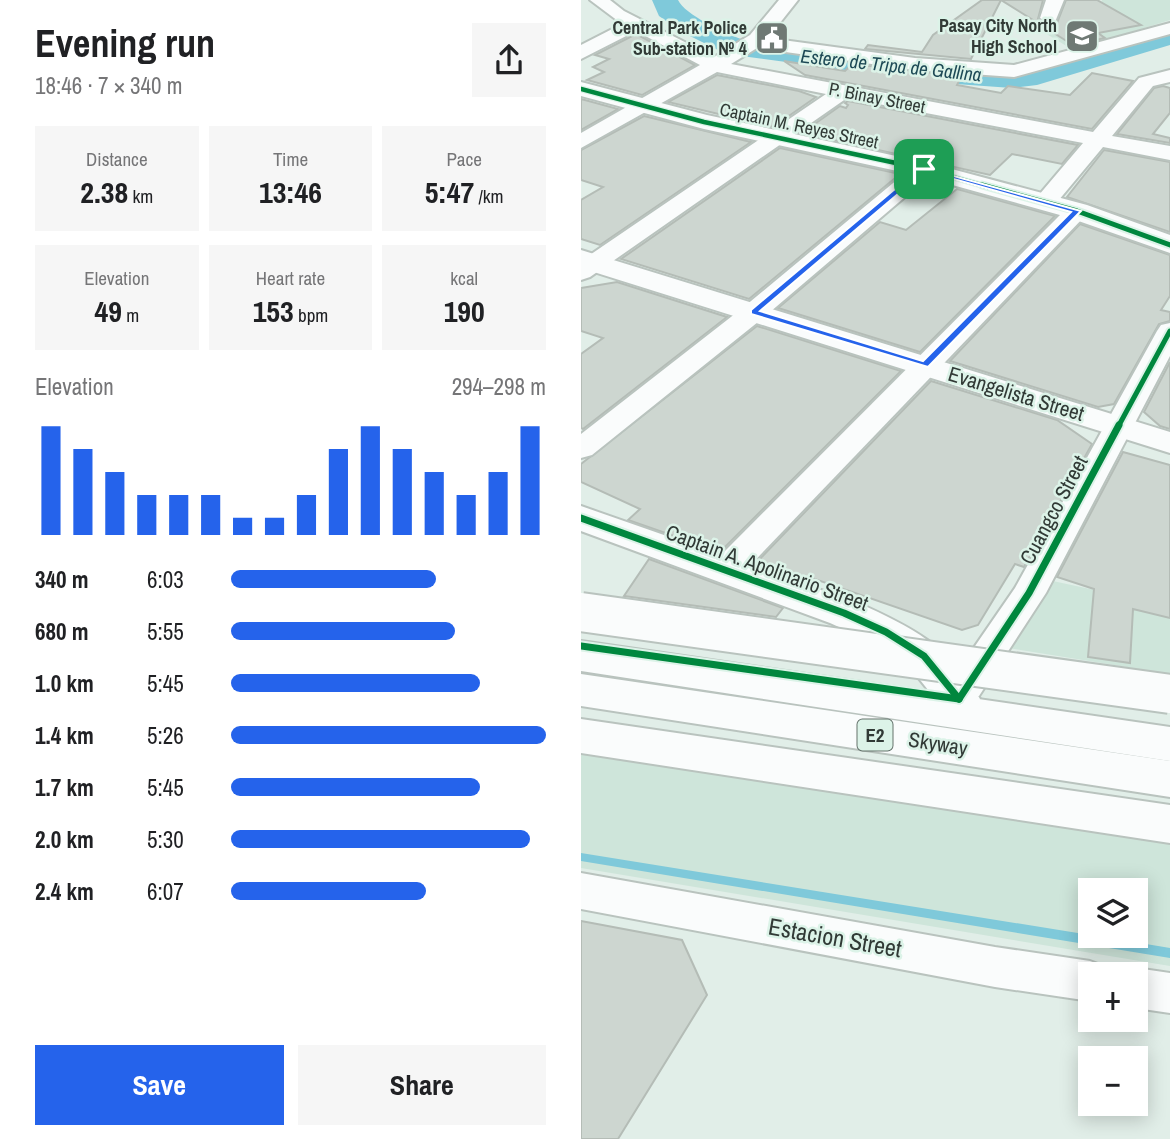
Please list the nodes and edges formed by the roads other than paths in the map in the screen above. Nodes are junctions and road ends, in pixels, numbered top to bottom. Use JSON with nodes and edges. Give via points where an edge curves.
{"nodes":[{"id":1,"x":599,"y":0,"type":"edge"},
{"id":2,"x":789,"y":0,"type":"edge"},
{"id":3,"x":1055,"y":0,"type":"edge"},
{"id":4,"x":1049,"y":18,"type":"dead end"},
{"id":5,"x":636,"y":24,"type":"junction"},
{"id":6,"x":1170,"y":27,"type":"edge"},
{"id":7,"x":747,"y":46,"type":"junction"},
{"id":8,"x":581,"y":52,"type":"edge"},
{"id":9,"x":715,"y":65,"type":"junction"},
{"id":10,"x":1168,"y":76,"type":"edge"},
{"id":11,"x":581,"y":89,"type":"edge"},
{"id":12,"x":843,"y":91,"type":"junction"},
{"id":13,"x":643,"y":106,"type":"junction"},
{"id":14,"x":777,"y":137,"type":"junction"},
{"id":15,"x":1098,"y":141,"type":"junction"},
{"id":16,"x":581,"y":142,"type":"edge"},
{"id":17,"x":1170,"y":153,"type":"edge"},
{"id":18,"x":924,"y":169,"type":"junction"},
{"id":19,"x":1045,"y":202,"type":"junction"},
{"id":20,"x":1077,"y":211,"type":"junction"},
{"id":21,"x":1170,"y":245,"type":"edge"},
{"id":22,"x":585,"y":265,"type":"edge"},
{"id":23,"x":754,"y":312,"type":"junction"},
{"id":24,"x":1170,"y":331,"type":"edge"},
{"id":25,"x":924,"y":365,"type":"junction"},
{"id":26,"x":1118,"y":426,"type":"junction"},
{"id":27,"x":1170,"y":443,"type":"edge"},
{"id":28,"x":581,"y":449,"type":"edge"},
{"id":29,"x":581,"y":518,"type":"edge"},
{"id":30,"x":726,"y":570,"type":"junction"},
{"id":31,"x":581,"y":612,"type":"edge"},
{"id":32,"x":581,"y":656,"type":"edge"},
{"id":33,"x":581,"y":690,"type":"edge"},
{"id":34,"x":1170,"y":694,"type":"edge"},
{"id":35,"x":959,"y":699,"type":"joint"},
{"id":36,"x":581,"y":736,"type":"edge"},
{"id":37,"x":1170,"y":744,"type":"edge"},
{"id":38,"x":1170,"y":779,"type":"edge"},
{"id":39,"x":1170,"y":824,"type":"edge"},
{"id":40,"x":581,"y":891,"type":"edge"},
{"id":41,"x":1078,"y":979,"type":"edge"},
{"id":42,"x":1148,"y":990,"type":"edge"},
{"id":43,"x":1170,"y":993,"type":"edge"}],
"edges":[{"from":1,"to":5,"type":"street","name":"P. Binay Street"},
{"from":2,"to":7,"type":"street","via":[[775,12],[763,34]]},
{"from":3,"to":4,"type":"street"},
{"from":5,"to":8,"type":"street"},
{"from":5,"to":9,"type":"street","name":"P. Binay Street"},
{"from":6,"to":7,"type":"street","via":[[1014,71]]},
{"from":7,"to":9,"type":"street"},
{"from":9,"to":12,"type":"street","name":"P. Binay Street"},
{"from":9,"to":13,"type":"street"},
{"from":10,"to":15,"type":"street","via":[[1146,82]]},
{"from":11,"to":13,"type":"main road","name":"Captain M. Reyes Street"},
{"from":12,"to":14,"type":"street"},
{"from":12,"to":15,"type":"street","name":"P. Binay Street"},
{"from":13,"to":14,"type":"main road","name":"Captain M. Reyes Street"},
{"from":13,"to":16,"type":"street"},
{"from":14,"to":18,"type":"main road","name":"Captain M. Reyes Street"},
{"from":14,"to":22,"type":"street"},
{"from":15,"to":17,"type":"street","name":"P. Binay Street"},
{"from":15,"to":19,"type":"street"},
{"from":18,"to":19,"type":"main road","name":"Captain M. Reyes Street"},
{"from":18,"to":23,"type":"street"},
{"from":19,"to":20,"type":"main road","name":"Captain M. Reyes Street"},
{"from":20,"to":21,"type":"main road","name":"Captain M. Reyes Street"},
{"from":20,"to":25,"type":"street"},
{"from":22,"to":23,"type":"main road","name":"Evangelista Street"},
{"from":23,"to":25,"type":"main road","name":"Evangelista Street"},
{"from":23,"to":28,"type":"street"},
{"from":24,"to":26,"type":"street","name":"Cuangco Street"},
{"from":25,"to":26,"type":"main road","name":"Evangelista Street"},
{"from":25,"to":30,"type":"street"},
{"from":26,"to":27,"type":"main road","name":"Evangelista Street"},
{"from":26,"to":35,"type":"street","name":"Cuangco Street","via":[[1029,593]]},
{"from":29,"to":30,"type":"main road","name":"Captain A. Apolinario Street"},
{"from":30,"to":35,"type":"main road","name":"Captain A. Apolinario Street","via":[[886,632],[924,656]]},
{"from":31,"to":34,"type":"main road","bridge":true},
{"from":32,"to":37,"type":"main road","name":"Skyway","number":"E2"},
{"from":33,"to":38,"type":"main road","name":"Skyway","number":"E2"},
{"from":36,"to":39,"type":"main road"},
{"from":40,"to":41,"type":"street","name":"Estacion Street"},
{"from":42,"to":43,"type":"street"}]}
